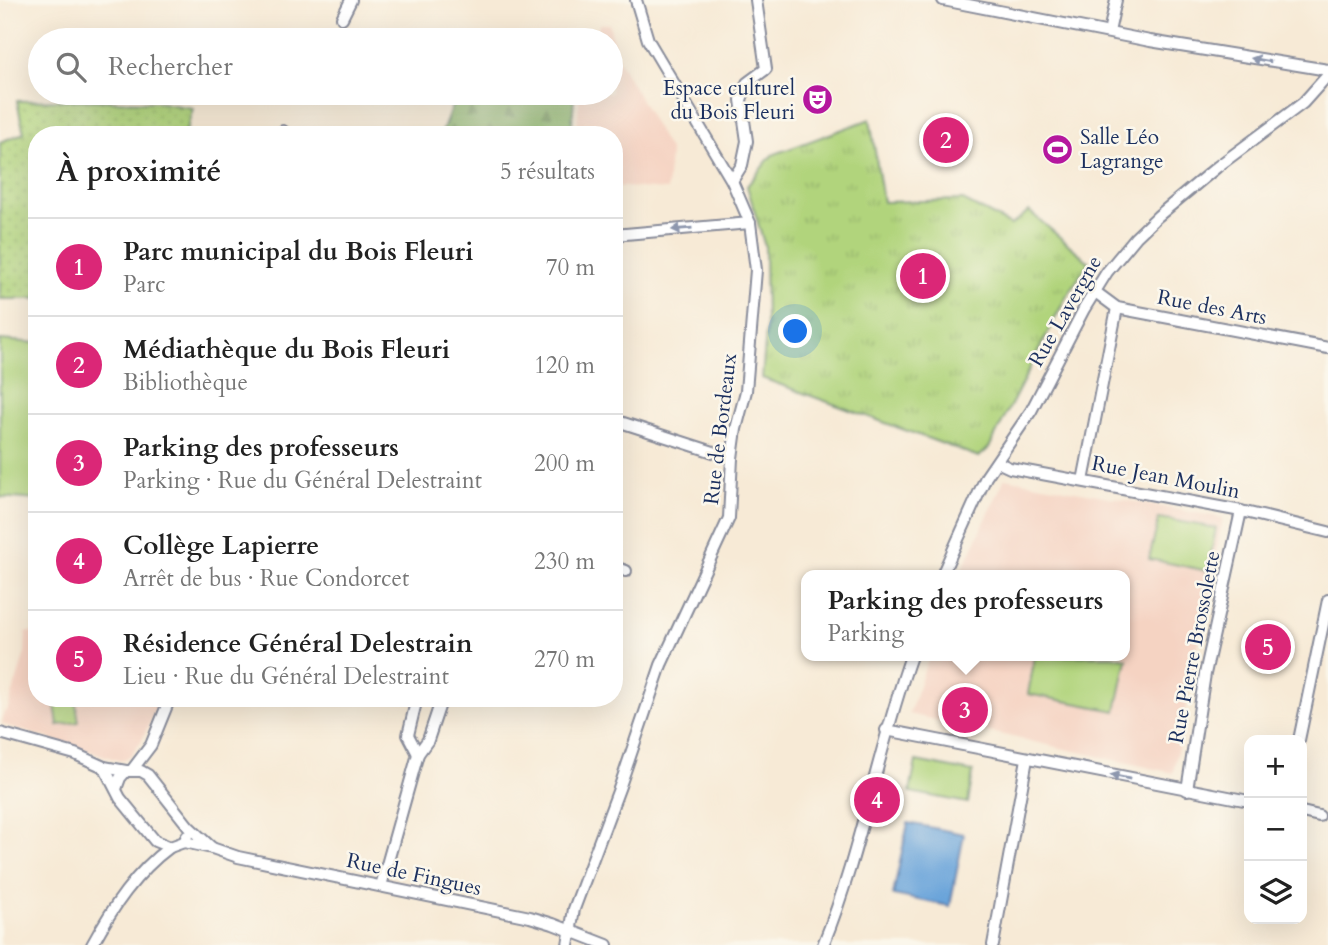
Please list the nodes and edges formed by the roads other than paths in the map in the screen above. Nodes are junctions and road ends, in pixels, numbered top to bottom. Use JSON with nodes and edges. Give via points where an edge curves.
{"nodes":[{"id":1,"x":351,"y":0,"type":"edge"},
{"id":2,"x":636,"y":0,"type":"edge"},
{"id":3,"x":756,"y":0,"type":"edge"},
{"id":4,"x":943,"y":0,"type":"edge"},
{"id":5,"x":1116,"y":0,"type":"edge"},
{"id":6,"x":999,"y":6,"type":"edge"},
{"id":7,"x":342,"y":18,"type":"dead end"},
{"id":8,"x":1109,"y":33,"type":"junction"},
{"id":9,"x":1328,"y":72,"type":"edge"},
{"id":10,"x":732,"y":181,"type":"junction"},
{"id":11,"x":750,"y":223,"type":"junction"},
{"id":12,"x":623,"y":234,"type":"edge"},
{"id":13,"x":1094,"y":291,"type":"junction"},
{"id":14,"x":1116,"y":308,"type":"junction"},
{"id":15,"x":1328,"y":348,"type":"edge"},
{"id":16,"x":623,"y":423,"type":"edge"},
{"id":17,"x":732,"y":458,"type":"junction"},
{"id":18,"x":997,"y":462,"type":"junction"},
{"id":19,"x":1083,"y":481,"type":"junction"},
{"id":20,"x":1241,"y":510,"type":"junction"},
{"id":21,"x":1328,"y":532,"type":"edge"},
{"id":22,"x":623,"y":570,"type":"edge"},
{"id":23,"x":944,"y":570,"type":"edge"},
{"id":24,"x":626,"y":571,"type":"dead end"},
{"id":25,"x":1328,"y":600,"type":"edge"},
{"id":26,"x":909,"y":661,"type":"edge"},
{"id":27,"x":166,"y":707,"type":"edge"},
{"id":28,"x":415,"y":707,"type":"edge"},
{"id":29,"x":439,"y":707,"type":"edge"},
{"id":30,"x":887,"y":730,"type":"junction"},
{"id":31,"x":0,"y":733,"type":"edge"},
{"id":32,"x":1300,"y":735,"type":"edge"},
{"id":33,"x":151,"y":745,"type":"junction"},
{"id":34,"x":418,"y":754,"type":"junction"},
{"id":35,"x":1027,"y":759,"type":"junction"},
{"id":36,"x":104,"y":767,"type":"junction"},
{"id":37,"x":129,"y":771,"type":"junction"},
{"id":38,"x":148,"y":775,"type":"junction"},
{"id":39,"x":116,"y":789,"type":"junction"},
{"id":40,"x":1187,"y":790,"type":"junction"},
{"id":41,"x":1244,"y":800,"type":"edge"},
{"id":42,"x":1307,"y":813,"type":"edge"},
{"id":43,"x":1320,"y":816,"type":"dead end"},
{"id":44,"x":189,"y":827,"type":"junction"},
{"id":45,"x":155,"y":841,"type":"junction"},
{"id":46,"x":184,"y":842,"type":"junction"},
{"id":47,"x":170,"y":847,"type":"junction"},
{"id":48,"x":212,"y":848,"type":"junction"},
{"id":49,"x":153,"y":859,"type":"junction"},
{"id":50,"x":381,"y":886,"type":"junction"},
{"id":51,"x":570,"y":932,"type":"junction"},
{"id":52,"x":92,"y":945,"type":"edge"},
{"id":53,"x":568,"y":945,"type":"edge"},
{"id":54,"x":607,"y":945,"type":"edge"},
{"id":55,"x":823,"y":945,"type":"edge"},
{"id":56,"x":993,"y":945,"type":"edge"}],
"edges":[{"from":1,"to":7,"type":"street"},
{"from":2,"to":10,"type":"street","name":"Rue de Bordeaux","via":[[648,40]]},
{"from":3,"to":10,"type":"street","via":[[766,69],[747,83],[741,100],[747,141]]},
{"from":4,"to":6,"type":"street"},
{"from":5,"to":8,"type":"street"},
{"from":6,"to":8,"type":"street"},
{"from":9,"to":8,"type":"street","one_way":true},
{"from":9,"to":13,"type":"street","name":"Rue Lavergne","via":[[1303,103],[1158,216]]},
{"from":10,"to":11,"type":"street","name":"Rue de Bordeaux"},
{"from":11,"to":12,"type":"street","one_way":true},
{"from":11,"to":17,"type":"street","name":"Rue de Bordeaux","via":[[756,270],[746,391]]},
{"from":13,"to":14,"type":"street","name":"Rue des Arts"},
{"from":13,"to":18,"type":"street","name":"Rue Lavergne","via":[[1031,411]]},
{"from":14,"to":15,"type":"street","name":"Rue des Arts"},
{"from":14,"to":19,"type":"street"},
{"from":16,"to":17,"type":"street"},
{"from":17,"to":51,"type":"street","name":"Rue de Bordeaux","via":[[729,518],[661,665],[574,909]]},
{"from":18,"to":19,"type":"street","name":"Rue Jean Moulin"},
{"from":18,"to":23,"type":"street","name":"Rue Lavergne"},
{"from":19,"to":20,"type":"street","name":"Rue Jean Moulin"},
{"from":20,"to":21,"type":"street","name":"Rue Jean Moulin"},
{"from":20,"to":40,"type":"street","name":"Rue Pierre Brossolette","via":[[1205,674]]},
{"from":22,"to":24,"type":"street"},
{"from":25,"to":32,"type":"street"},
{"from":26,"to":30,"type":"street"},
{"from":27,"to":33,"type":"street"},
{"from":28,"to":34,"type":"street","via":[[408,735]]},
{"from":29,"to":34,"type":"street"},
{"from":30,"to":35,"type":"street"},
{"from":30,"to":55,"type":"street","via":[[848,877]]},
{"from":31,"to":36,"type":"street"},
{"from":33,"to":37,"type":"street"},
{"from":33,"to":38,"type":"street"},
{"from":34,"to":50,"type":"street"},
{"from":40,"to":35,"type":"street","one_way":true},
{"from":35,"to":56,"type":"street"},
{"from":36,"to":37,"type":"street"},
{"from":36,"to":39,"type":"street"},
{"from":37,"to":38,"type":"street"},
{"from":37,"to":39,"type":"street"},
{"from":38,"to":44,"type":"street","name":"Rue de Fingues"},
{"from":39,"to":45,"type":"street"},
{"from":40,"to":41,"type":"street"},
{"from":42,"to":43,"type":"street"},
{"from":44,"to":46,"type":"street"},
{"from":44,"to":48,"type":"street","name":"Rue de Fingues"},
{"from":45,"to":47,"type":"street"},
{"from":45,"to":49,"type":"street"},
{"from":46,"to":47,"type":"street"},
{"from":46,"to":48,"type":"street","name":"Rue de Fingues"},
{"from":47,"to":49,"type":"street"},
{"from":48,"to":50,"type":"street","name":"Rue de Fingues","via":[[238,858]]},
{"from":49,"to":52,"type":"street"},
{"from":50,"to":51,"type":"street","name":"Rue de Fingues","via":[[530,917]]},
{"from":51,"to":53,"type":"street","name":"Rue de Bordeaux"},
{"from":51,"to":54,"type":"street","name":"Rue de Fingues"}]}
